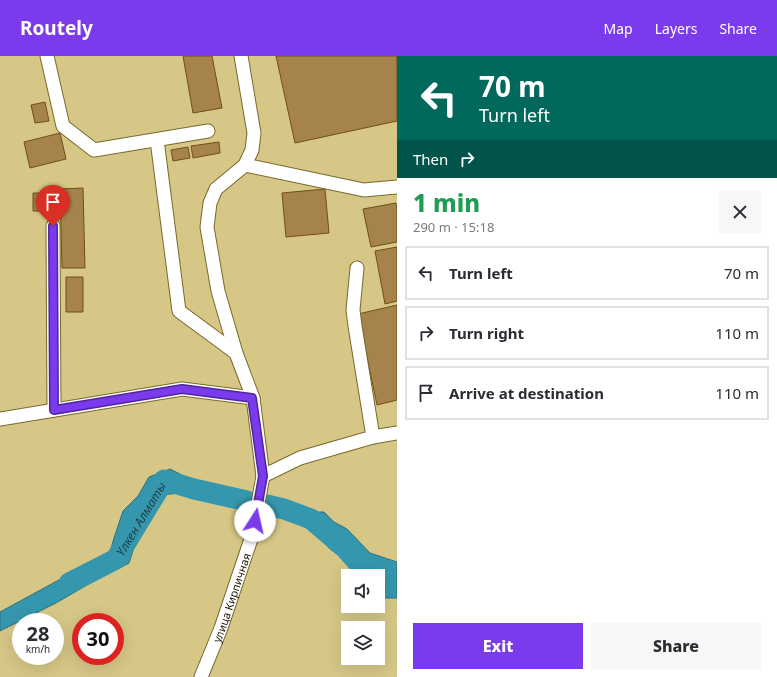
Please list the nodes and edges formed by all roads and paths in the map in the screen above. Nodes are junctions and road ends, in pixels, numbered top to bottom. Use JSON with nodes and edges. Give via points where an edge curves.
{"nodes":[{"id":1,"x":47,"y":56,"type":"edge"},
{"id":2,"x":241,"y":56,"type":"edge"},
{"id":3,"x":208,"y":131,"type":"dead end"},
{"id":4,"x":158,"y":140,"type":"junction"},
{"id":5,"x":245,"y":165,"type":"junction"},
{"id":6,"x":397,"y":187,"type":"edge"},
{"id":7,"x":53,"y":226,"type":"dead end"},
{"id":8,"x":357,"y":268,"type":"dead end"},
{"id":9,"x":236,"y":353,"type":"junction"},
{"id":10,"x":252,"y":398,"type":"junction"},
{"id":11,"x":54,"y":410,"type":"junction"},
{"id":12,"x":0,"y":419,"type":"edge"},
{"id":13,"x":397,"y":433,"type":"edge"},
{"id":14,"x":373,"y":437,"type":"junction"},
{"id":15,"x":263,"y":476,"type":"junction"},
{"id":16,"x":201,"y":677,"type":"edge"}],
"edges":[{"from":1,"to":4,"type":"street","via":[[63,126],[94,150]]},
{"from":2,"to":5,"type":"street","via":[[254,133],[252,150]]},
{"from":3,"to":4,"type":"street"},
{"from":4,"to":9,"type":"street","via":[[179,311]]},
{"from":5,"to":6,"type":"street","via":[[364,190]]},
{"from":5,"to":9,"type":"street","name":"улица Кирпичная","via":[[216,189],[210,203],[207,227],[218,291]]},
{"from":7,"to":11,"type":"street"},
{"from":8,"to":14,"type":"street","via":[[353,310]]},
{"from":9,"to":10,"type":"street","name":"улица Кирпичная"},
{"from":10,"to":11,"type":"street","via":[[182,389]]},
{"from":10,"to":15,"type":"street","name":"улица Кирпичная"},
{"from":11,"to":12,"type":"street"},
{"from":13,"to":14,"type":"street"},
{"from":14,"to":15,"type":"street","via":[[300,458]]},
{"from":15,"to":16,"type":"street","name":"улица Кирпичная","via":[[252,536],[221,628]]}]}
